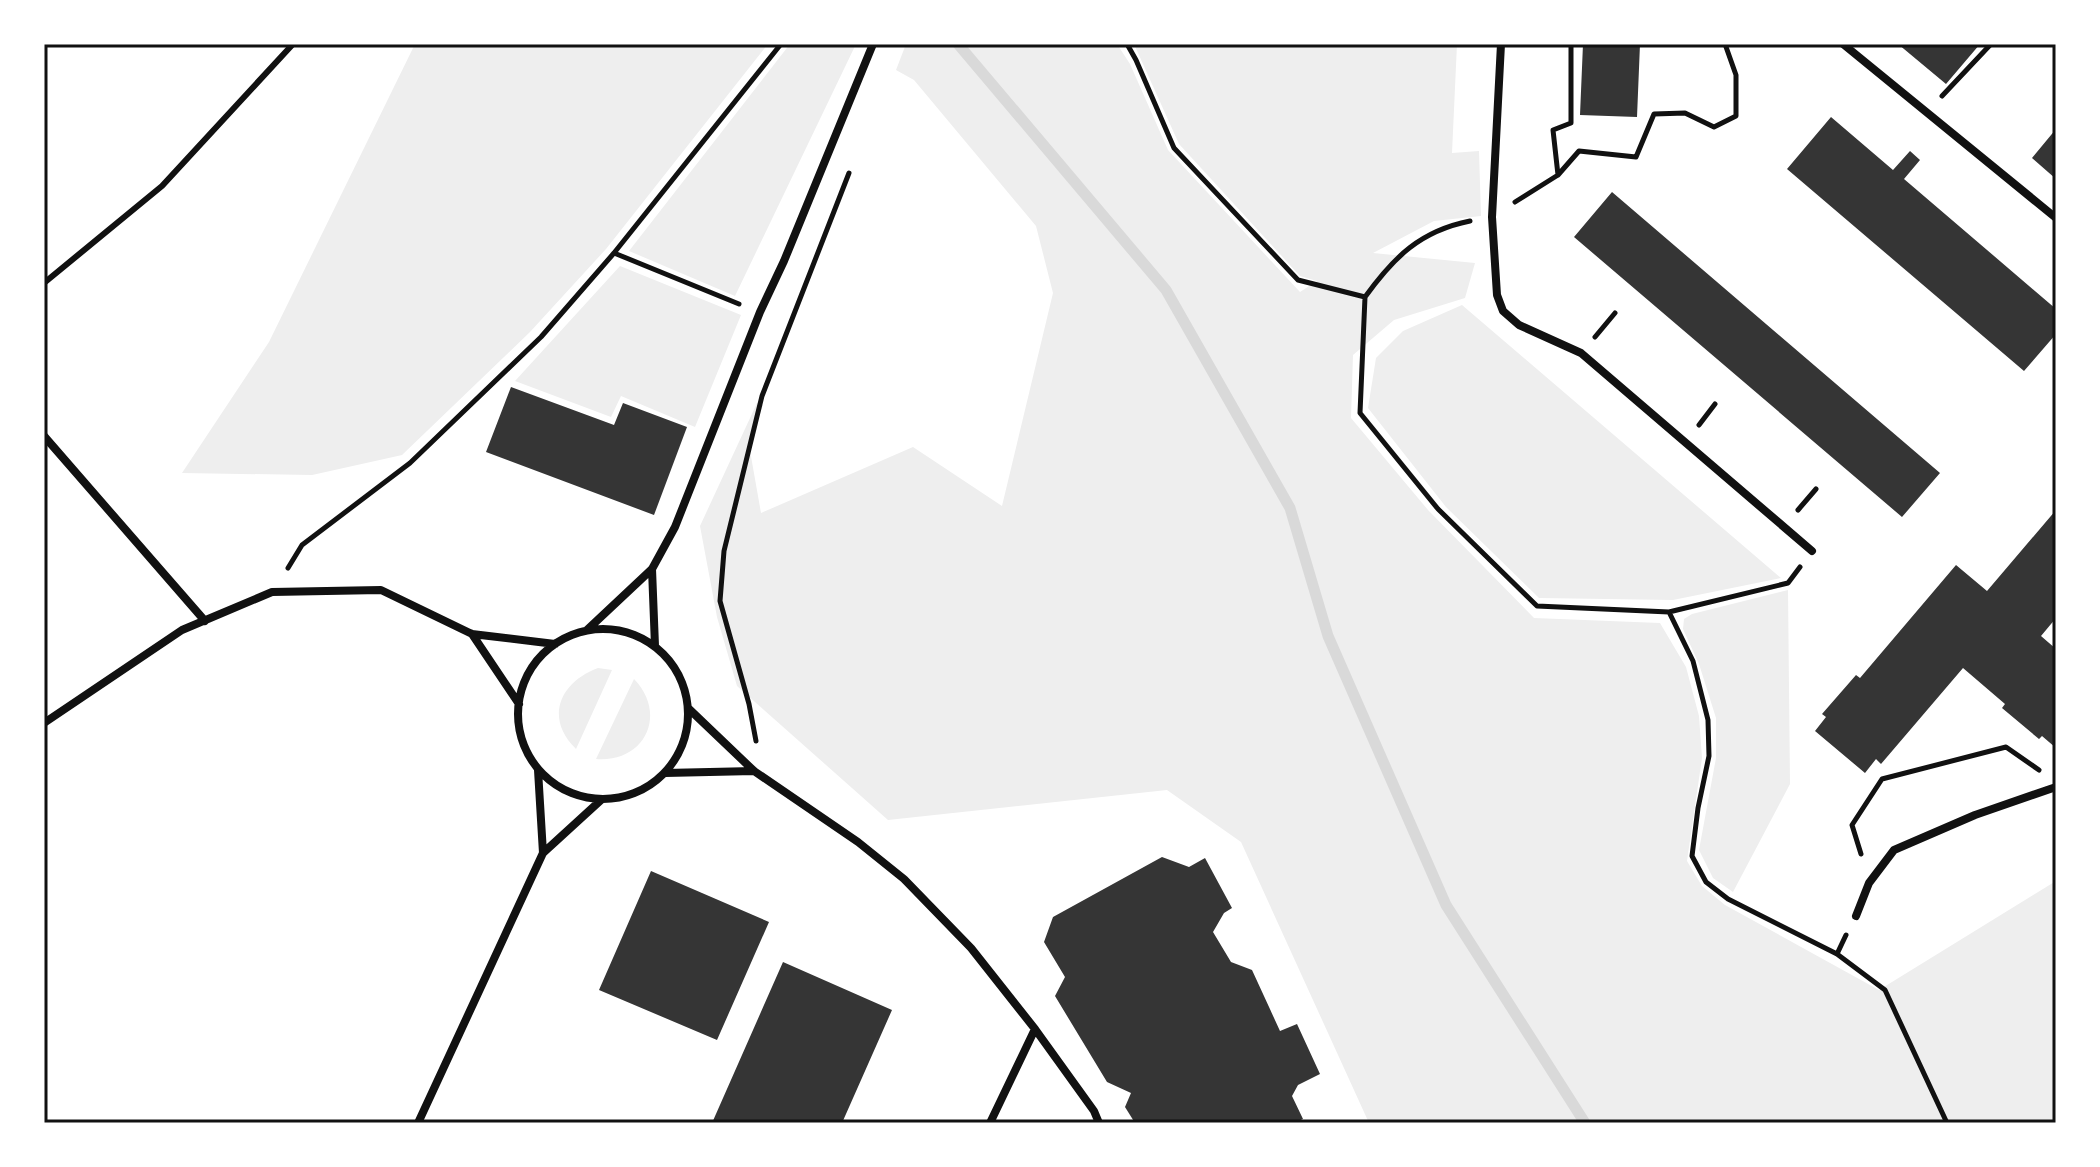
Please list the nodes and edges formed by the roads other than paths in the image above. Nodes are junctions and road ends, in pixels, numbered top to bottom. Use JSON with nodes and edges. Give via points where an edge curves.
{"nodes":[{"id":1,"x":293,"y":44,"type":"edge"},
{"id":2,"x":873,"y":44,"type":"edge"},
{"id":3,"x":1501,"y":44,"type":"edge"},
{"id":4,"x":1843,"y":44,"type":"edge"},
{"id":5,"x":2056,"y":218,"type":"edge"},
{"id":6,"x":44,"y":283,"type":"edge"},
{"id":7,"x":44,"y":436,"type":"edge"},
{"id":8,"x":1812,"y":551,"type":"road end"},
{"id":9,"x":652,"y":569,"type":"junction"},
{"id":10,"x":205,"y":621,"type":"junction"},
{"id":11,"x":587,"y":630,"type":"junction"},
{"id":12,"x":472,"y":634,"type":"junction"},
{"id":13,"x":555,"y":644,"type":"junction"},
{"id":14,"x":655,"y":646,"type":"junction"},
{"id":15,"x":519,"y":704,"type":"junction"},
{"id":16,"x":688,"y":708,"type":"junction"},
{"id":17,"x":44,"y":723,"type":"edge"},
{"id":18,"x":538,"y":770,"type":"junction"},
{"id":19,"x":754,"y":771,"type":"junction"},
{"id":20,"x":665,"y":773,"type":"junction"},
{"id":21,"x":2056,"y":787,"type":"edge"},
{"id":22,"x":601,"y":800,"type":"junction"},
{"id":23,"x":543,"y":853,"type":"junction"},
{"id":24,"x":1856,"y":916,"type":"dead end"},
{"id":25,"x":1035,"y":1029,"type":"junction"},
{"id":26,"x":418,"y":1123,"type":"edge"},
{"id":27,"x":990,"y":1123,"type":"edge"},
{"id":28,"x":1099,"y":1123,"type":"edge"}],
"edges":[{"from":1,"to":6,"type":"lane","via":[[162,186]]},
{"from":2,"to":9,"type":"street","via":[[675,527]]},
{"from":3,"to":8,"type":"street","via":[[1492,217],[1497,295],[1503,311],[1519,325],[1581,353]]},
{"from":4,"to":5,"type":"street"},
{"from":7,"to":10,"type":"street"},
{"from":9,"to":11,"type":"street"},
{"from":9,"to":14,"type":"street"},
{"from":10,"to":12,"type":"street","via":[[272,592],[381,590]]},
{"from":10,"to":17,"type":"street","via":[[182,630]]},
{"from":11,"to":13,"type":"street"},
{"from":11,"to":14,"type":"street","via":[[611,629]]},
{"from":12,"to":13,"type":"street"},
{"from":12,"to":15,"type":"street"},
{"from":13,"to":15,"type":"street","via":[[525,680]]},
{"from":14,"to":16,"type":"street","via":[[683,684]]},
{"from":15,"to":18,"type":"street","via":[[525,750]]},
{"from":16,"to":19,"type":"street"},
{"from":16,"to":20,"type":"street","via":[[683,743]]},
{"from":18,"to":22,"type":"street","via":[[556,786]]},
{"from":18,"to":23,"type":"street"},
{"from":19,"to":20,"type":"street"},
{"from":19,"to":25,"type":"street","via":[[904,879],[971,948]]},
{"from":20,"to":22,"type":"street","via":[[646,788]]},
{"from":21,"to":24,"type":"street","via":[[1894,850],[1869,883]]},
{"from":22,"to":23,"type":"street"},
{"from":23,"to":26,"type":"street"},
{"from":25,"to":27,"type":"street"},
{"from":25,"to":28,"type":"street"}]}
